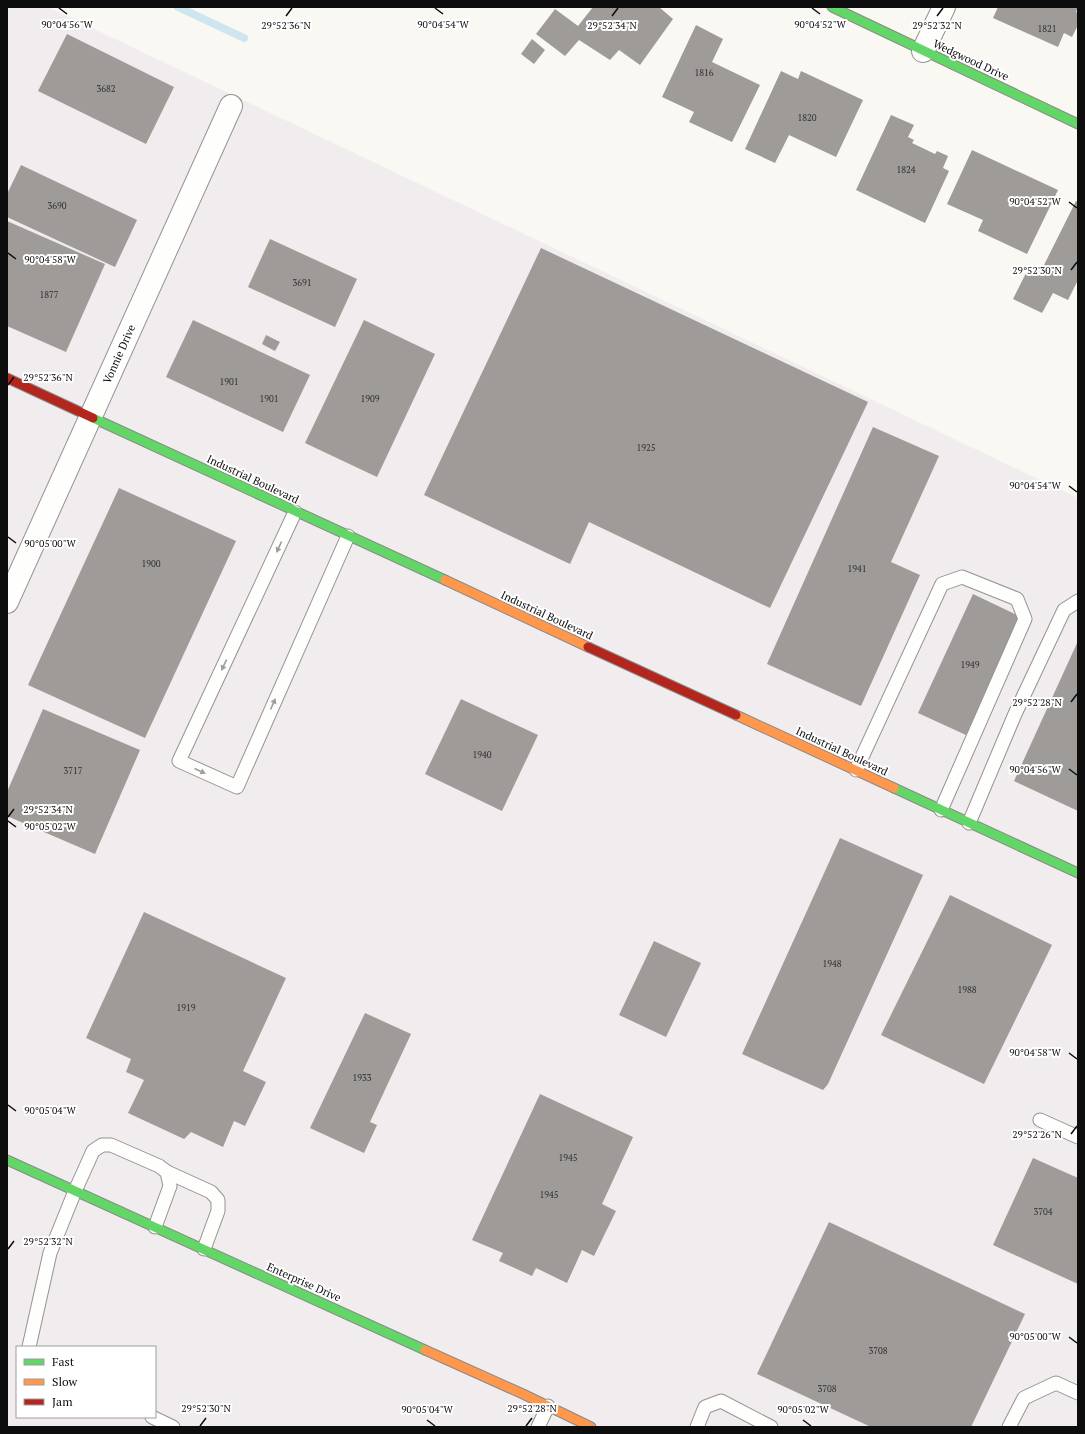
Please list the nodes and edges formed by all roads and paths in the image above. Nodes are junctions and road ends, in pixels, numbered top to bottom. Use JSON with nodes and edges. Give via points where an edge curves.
{"nodes":[{"id":1,"x":832,"y":7,"type":"edge"},
{"id":2,"x":944,"y":7,"type":"edge"},
{"id":3,"x":923,"y":51,"type":"junction"},
{"id":4,"x":231,"y":106,"type":"dead end"},
{"id":5,"x":1078,"y":124,"type":"edge"},
{"id":6,"x":7,"y":378,"type":"edge"},
{"id":7,"x":90,"y":417,"type":"junction"},
{"id":8,"x":295,"y":512,"type":"junction"},
{"id":9,"x":348,"y":536,"type":"junction"},
{"id":10,"x":1078,"y":601,"type":"edge"},
{"id":11,"x":7,"y":602,"type":"edge"},
{"id":12,"x":856,"y":770,"type":"junction"},
{"id":13,"x":941,"y":810,"type":"junction"},
{"id":14,"x":969,"y":823,"type":"junction"},
{"id":15,"x":1078,"y":873,"type":"edge"},
{"id":16,"x":1040,"y":1120,"type":"dead end"},
{"id":17,"x":1078,"y":1137,"type":"edge"},
{"id":18,"x":7,"y":1160,"type":"edge"},
{"id":19,"x":167,"y":1172,"type":"junction"},
{"id":20,"x":75,"y":1191,"type":"junction"},
{"id":21,"x":155,"y":1227,"type":"junction"},
{"id":22,"x":204,"y":1249,"type":"junction"},
{"id":23,"x":29,"y":1346,"type":"edge"},
{"id":24,"x":1078,"y":1393,"type":"edge"},
{"id":25,"x":548,"y":1406,"type":"junction"},
{"id":26,"x":154,"y":1418,"type":"edge"},
{"id":27,"x":173,"y":1427,"type":"edge"},
{"id":28,"x":538,"y":1427,"type":"edge"},
{"id":29,"x":591,"y":1427,"type":"edge"},
{"id":30,"x":697,"y":1427,"type":"edge"},
{"id":31,"x":771,"y":1427,"type":"edge"},
{"id":32,"x":1009,"y":1427,"type":"edge"}],
"edges":[{"from":1,"to":3,"type":"street","name":"Wedgwood Drive"},
{"from":2,"to":3,"type":"street"},
{"from":3,"to":5,"type":"street","name":"Wedgwood Drive"},
{"from":4,"to":7,"type":"street","name":"Vonnie Drive"},
{"from":6,"to":7,"type":"street","name":"Industrial Boulevard"},
{"from":7,"to":8,"type":"street","name":"Industrial Boulevard"},
{"from":7,"to":11,"type":"street","name":"Vonnie Drive"},
{"from":8,"to":9,"type":"street","name":"Industrial Boulevard"},
{"from":8,"to":9,"type":"lane","one_way":true,"via":[[179,761],[236,787]]},
{"from":9,"to":12,"type":"street","name":"Industrial Boulevard"},
{"from":10,"to":14,"type":"lane","via":[[1064,610],[1015,714]]},
{"from":12,"to":13,"type":"street","name":"Industrial Boulevard"},
{"from":12,"to":13,"type":"lane","via":[[942,584],[962,577],[1017,599],[1025,619]]},
{"from":13,"to":14,"type":"street","name":"Industrial Boulevard"},
{"from":14,"to":15,"type":"street","name":"Industrial Boulevard"},
{"from":16,"to":17,"type":"lane"},
{"from":18,"to":20,"type":"street","name":"Enterprise Drive"},
{"from":19,"to":20,"type":"lane","via":[[111,1145],[102,1145],[93,1151]]},
{"from":19,"to":21,"type":"lane","via":[[170,1186]]},
{"from":19,"to":22,"type":"lane","via":[[211,1192],[218,1200],[218,1211]]},
{"from":20,"to":21,"type":"street","name":"Enterprise Drive"},
{"from":20,"to":23,"type":"lane","via":[[50,1253]]},
{"from":21,"to":22,"type":"street","name":"Enterprise Drive"},
{"from":22,"to":25,"type":"street","name":"Enterprise Drive"},
{"from":24,"to":32,"type":"lane","via":[[1056,1383],[1024,1398]]},
{"from":25,"to":28,"type":"lane"},
{"from":25,"to":29,"type":"street","name":"Enterprise Drive"},
{"from":26,"to":27,"type":"lane"},
{"from":30,"to":31,"type":"lane","via":[[705,1407],[721,1401]]}]}
